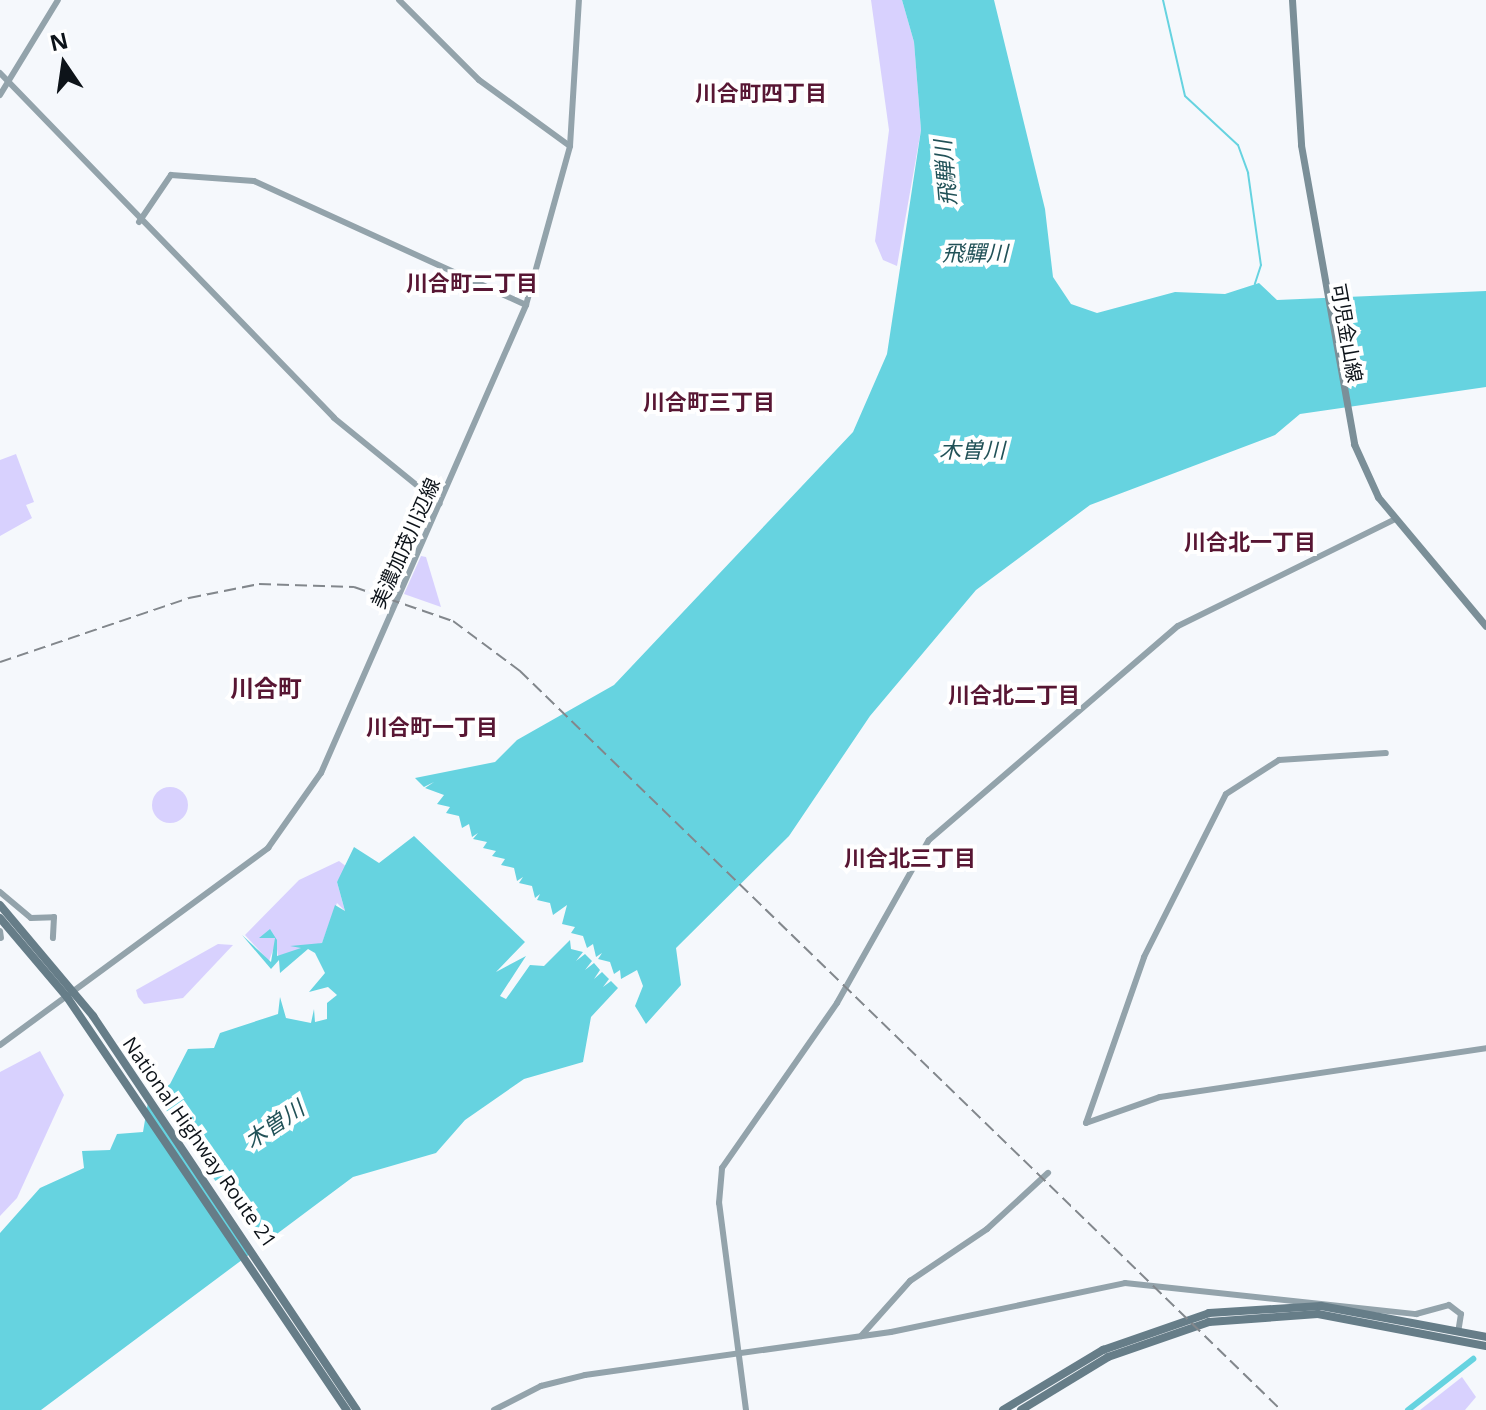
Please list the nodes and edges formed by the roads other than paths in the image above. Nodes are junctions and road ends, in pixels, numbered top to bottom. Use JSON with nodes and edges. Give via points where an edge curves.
{"nodes":[{"id":1,"x":58,"y":0,"type":"edge"},
{"id":2,"x":399,"y":0,"type":"edge"},
{"id":3,"x":579,"y":0,"type":"edge"},
{"id":4,"x":1292,"y":0,"type":"edge"},
{"id":5,"x":0,"y":73,"type":"edge"},
{"id":6,"x":10,"y":81,"type":"junction"},
{"id":7,"x":0,"y":95,"type":"edge"},
{"id":8,"x":570,"y":146,"type":"junction"},
{"id":9,"x":139,"y":222,"type":"junction"},
{"id":10,"x":526,"y":305,"type":"junction"},
{"id":11,"x":440,"y":504,"type":"junction"},
{"id":12,"x":1395,"y":519,"type":"junction"},
{"id":13,"x":1486,"y":626,"type":"edge"},
{"id":14,"x":1386,"y":753,"type":"dead end"},
{"id":15,"x":0,"y":892,"type":"edge"},
{"id":16,"x":0,"y":905,"type":"edge"},
{"id":17,"x":0,"y":918,"type":"edge"},
{"id":18,"x":53,"y":938,"type":"dead end"},
{"id":19,"x":71,"y":994,"type":"junction"},
{"id":20,"x":0,"y":1045,"type":"edge"},
{"id":21,"x":1486,"y":1048,"type":"edge"},
{"id":22,"x":1048,"y":1173,"type":"dead end"},
{"id":23,"x":1458,"y":1332,"type":"junction"},
{"id":24,"x":861,"y":1336,"type":"junction"},
{"id":25,"x":1486,"y":1337,"type":"edge"},
{"id":26,"x":1486,"y":1346,"type":"edge"},
{"id":27,"x":738,"y":1350,"type":"junction"},
{"id":28,"x":347,"y":1410,"type":"edge"},
{"id":29,"x":357,"y":1410,"type":"edge"},
{"id":30,"x":494,"y":1410,"type":"edge"},
{"id":31,"x":746,"y":1410,"type":"edge"},
{"id":32,"x":1003,"y":1410,"type":"edge"},
{"id":33,"x":1021,"y":1410,"type":"edge"}],
"edges":[{"from":1,"to":6,"type":"street"},
{"from":2,"to":8,"type":"street","via":[[479,80]]},
{"from":3,"to":8,"type":"street","name":"美濃加茂川辺線"},
{"from":4,"to":12,"type":"main road","name":"可児金山線","via":[[1294,84],[1319,260],[1364,474]]},
{"from":5,"to":6,"type":"street"},
{"from":6,"to":7,"type":"street"},
{"from":6,"to":9,"type":"street"},
{"from":8,"to":10,"type":"street","name":"美濃加茂川辺線"},
{"from":9,"to":10,"type":"street","via":[[171,175],[254,181]]},
{"from":9,"to":11,"type":"street","via":[[334,418]]},
{"from":10,"to":11,"type":"street","name":"美濃加茂川辺線"},
{"from":11,"to":19,"type":"street","name":"美濃加茂川辺線","via":[[321,773],[286,827],[246,866]]},
{"from":12,"to":13,"type":"main road","name":"可児金山線"},
{"from":12,"to":27,"type":"street","via":[[1223,598],[1160,639],[945,821],[837,1003],[722,1168],[719,1203]]},
{"from":14,"to":21,"type":"street","via":[[1279,760],[1226,794],[1144,957],[1086,1123],[1160,1097]]},
{"from":15,"to":18,"type":"street","via":[[31,918],[54,917]]},
{"from":16,"to":19,"type":"highway","name":"National Highway Route 21"},
{"from":17,"to":19,"type":"highway","name":"National Highway Route 21"},
{"from":19,"to":20,"type":"street","name":"美濃加茂川辺線"},
{"from":19,"to":28,"type":"highway","name":"National Highway Route 21","via":[[84,1023]]},
{"from":19,"to":29,"type":"highway","name":"National Highway Route 21","via":[[93,1016],[266,1265]]},
{"from":22,"to":24,"type":"street","via":[[987,1229],[910,1281]]},
{"from":23,"to":24,"type":"street","via":[[1461,1314],[1449,1305],[1416,1314],[1125,1283]]},
{"from":23,"to":25,"type":"highway"},
{"from":23,"to":32,"type":"highway","via":[[1321,1306],[1209,1313],[1103,1350]]},
{"from":24,"to":27,"type":"street"},
{"from":26,"to":33,"type":"highway","via":[[1318,1314],[1209,1322],[1108,1357]]},
{"from":27,"to":30,"type":"street","via":[[553,1382]]},
{"from":27,"to":31,"type":"street"}]}
